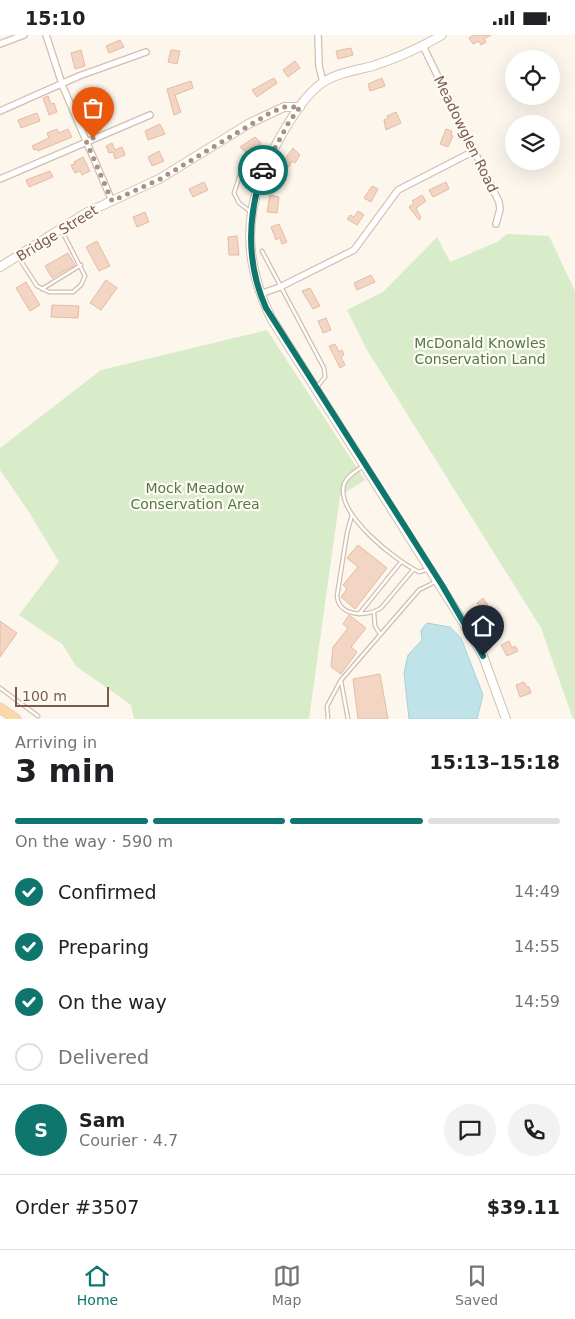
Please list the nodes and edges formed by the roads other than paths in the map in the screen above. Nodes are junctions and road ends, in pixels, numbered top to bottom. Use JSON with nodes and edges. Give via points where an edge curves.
{"nodes":[{"id":1,"x":24,"y":35,"type":"edge"},
{"id":2,"x":46,"y":35,"type":"edge"},
{"id":3,"x":318,"y":35,"type":"edge"},
{"id":4,"x":442,"y":35,"type":"edge"},
{"id":5,"x":0,"y":44,"type":"edge"},
{"id":6,"x":423,"y":46,"type":"junction"},
{"id":7,"x":146,"y":52,"type":"dead end"},
{"id":8,"x":324,"y":82,"type":"junction"},
{"id":9,"x":62,"y":84,"type":"junction"},
{"id":10,"x":300,"y":107,"type":"junction"},
{"id":11,"x":0,"y":111,"type":"edge"},
{"id":12,"x":150,"y":115,"type":"dead end"},
{"id":13,"x":86,"y":141,"type":"junction"},
{"id":14,"x":474,"y":151,"type":"junction"},
{"id":15,"x":243,"y":167,"type":"dead end"},
{"id":16,"x":0,"y":179,"type":"edge"},
{"id":17,"x":112,"y":201,"type":"junction"},
{"id":18,"x":252,"y":213,"type":"junction"},
{"id":19,"x":496,"y":224,"type":"dead end"},
{"id":20,"x":61,"y":229,"type":"junction"},
{"id":21,"x":262,"y":251,"type":"dead end"},
{"id":22,"x":18,"y":257,"type":"junction"},
{"id":23,"x":81,"y":265,"type":"junction"},
{"id":24,"x":0,"y":267,"type":"edge"},
{"id":25,"x":280,"y":287,"type":"junction"},
{"id":26,"x":42,"y":289,"type":"junction"},
{"id":27,"x":260,"y":294,"type":"junction"},
{"id":28,"x":315,"y":388,"type":"junction"},
{"id":29,"x":365,"y":466,"type":"junction"},
{"id":30,"x":352,"y":515,"type":"junction"},
{"id":31,"x":401,"y":562,"type":"junction"},
{"id":32,"x":431,"y":568,"type":"junction"},
{"id":33,"x":413,"y":570,"type":"junction"},
{"id":34,"x":438,"y":580,"type":"junction"},
{"id":35,"x":374,"y":613,"type":"junction"},
{"id":36,"x":359,"y":614,"type":"junction"},
{"id":37,"x":380,"y":634,"type":"junction"},
{"id":38,"x":341,"y":680,"type":"junction"},
{"id":39,"x":0,"y":689,"type":"edge"},
{"id":40,"x":0,"y":707,"type":"edge"},
{"id":41,"x":38,"y":716,"type":"dead end"},
{"id":42,"x":16,"y":719,"type":"edge"},
{"id":43,"x":328,"y":719,"type":"edge"},
{"id":44,"x":348,"y":719,"type":"edge"},
{"id":45,"x":506,"y":719,"type":"edge"}],
"edges":[{"from":1,"to":5,"type":"street"},
{"from":2,"to":9,"type":"street"},
{"from":3,"to":8,"type":"street","via":[[319,66]]},
{"from":4,"to":6,"type":"main road"},
{"from":6,"to":8,"type":"main road"},
{"from":6,"to":14,"type":"street","name":"Meadowglen Road"},
{"from":7,"to":9,"type":"street"},
{"from":8,"to":10,"type":"main road"},
{"from":9,"to":11,"type":"street"},
{"from":9,"to":13,"type":"street"},
{"from":10,"to":17,"type":"main road","name":"Bridge Street","via":[[284,107],[270,113],[160,179]]},
{"from":10,"to":18,"type":"main road","via":[[265,165]]},
{"from":12,"to":13,"type":"street"},
{"from":13,"to":16,"type":"street"},
{"from":13,"to":17,"type":"street"},
{"from":14,"to":19,"type":"street","name":"Meadowglen Road","via":[[500,205]]},
{"from":14,"to":25,"type":"street","via":[[398,190],[354,250]]},
{"from":15,"to":18,"type":"lane","via":[[234,193],[239,203]]},
{"from":17,"to":20,"type":"main road","name":"Bridge Street"},
{"from":18,"to":27,"type":"main road","via":[[252,266]]},
{"from":20,"to":22,"type":"main road","name":"Bridge Street"},
{"from":20,"to":23,"type":"lane"},
{"from":21,"to":25,"type":"lane"},
{"from":22,"to":24,"type":"main road","name":"Bridge Street"},
{"from":22,"to":26,"type":"lane"},
{"from":23,"to":26,"type":"lane"},
{"from":23,"to":26,"type":"lane","via":[[85,276],[73,291],[49,292]]},
{"from":25,"to":27,"type":"street"},
{"from":25,"to":28,"type":"lane","via":[[324,369],[325,377]]},
{"from":27,"to":28,"type":"main road","via":[[271,318]]},
{"from":28,"to":29,"type":"main road"},
{"from":29,"to":30,"type":"lane","via":[[348,477],[344,484],[344,496]]},
{"from":29,"to":32,"type":"main road"},
{"from":30,"to":31,"type":"lane","via":[[367,533]]},
{"from":30,"to":36,"type":"lane","via":[[337,596],[344,609]]},
{"from":31,"to":33,"type":"lane"},
{"from":31,"to":36,"type":"lane"},
{"from":32,"to":33,"type":"lane","via":[[419,572]]},
{"from":32,"to":34,"type":"main road"},
{"from":33,"to":35,"type":"lane"},
{"from":34,"to":37,"type":"lane","via":[[419,591]]},
{"from":34,"to":45,"type":"main road","via":[[483,656]]},
{"from":35,"to":36,"type":"lane"},
{"from":35,"to":37,"type":"lane","via":[[375,627]]},
{"from":37,"to":38,"type":"lane"},
{"from":38,"to":43,"type":"lane","via":[[328,706]]},
{"from":38,"to":44,"type":"lane"},
{"from":39,"to":41,"type":"lane"},
{"from":40,"to":42,"type":"main road"}]}
